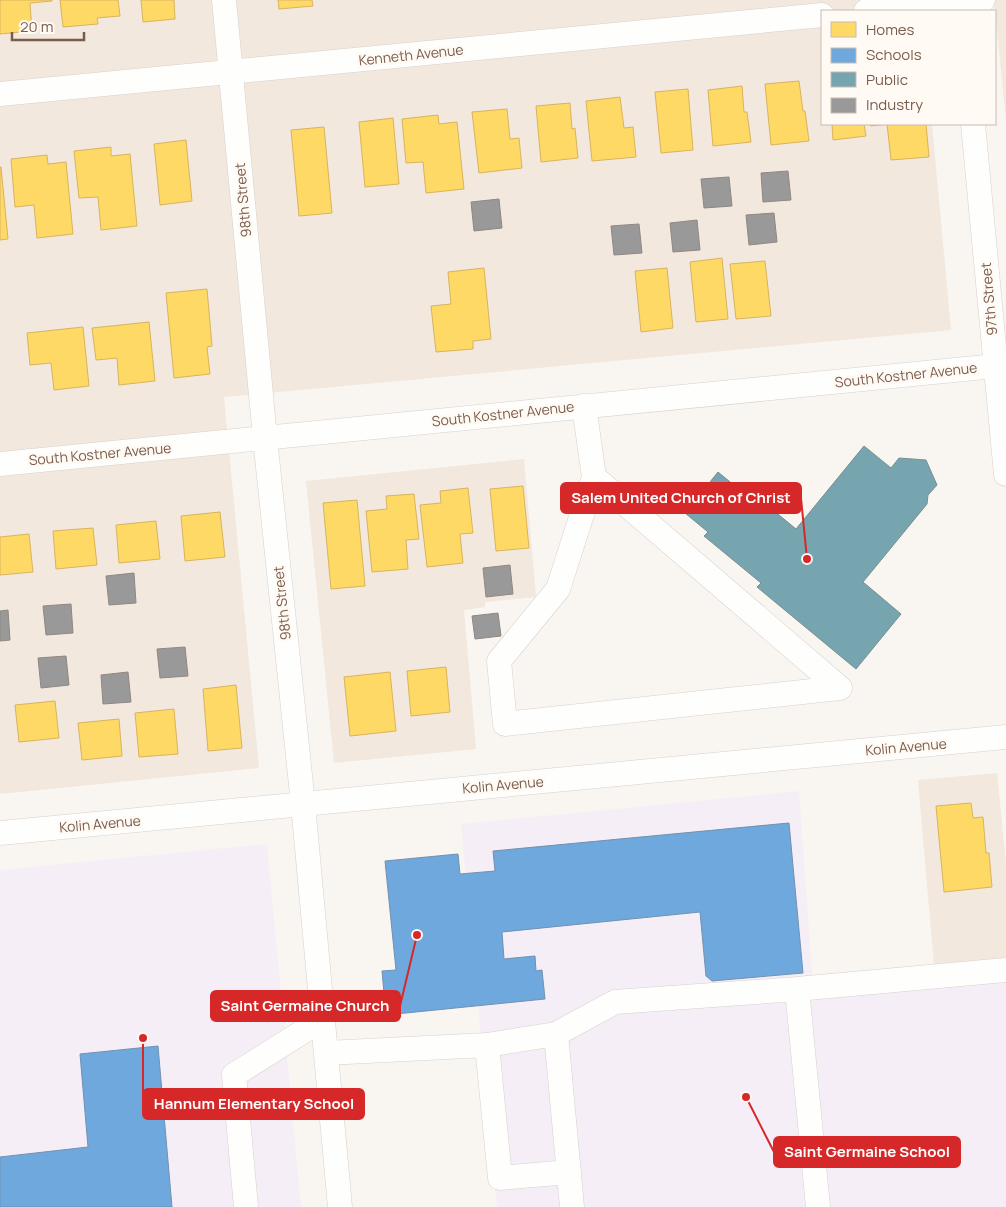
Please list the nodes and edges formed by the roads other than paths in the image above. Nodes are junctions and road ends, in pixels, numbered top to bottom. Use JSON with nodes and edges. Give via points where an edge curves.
{"nodes":[{"id":1,"x":224,"y":0,"type":"edge"},
{"id":2,"x":967,"y":3,"type":"edge"},
{"id":3,"x":879,"y":10,"type":"edge"},
{"id":4,"x":821,"y":16,"type":"edge"},
{"id":5,"x":230,"y":72,"type":"junction"},
{"id":6,"x":0,"y":94,"type":"edge"},
{"id":7,"x":972,"y":125,"type":"edge"},
{"id":8,"x":1001,"y":365,"type":"edge"},
{"id":9,"x":584,"y":406,"type":"junction"},
{"id":10,"x":265,"y":438,"type":"junction"},
{"id":11,"x":0,"y":464,"type":"edge"},
{"id":12,"x":1006,"y":474,"type":"edge"},
{"id":13,"x":594,"y":477,"type":"junction"},
{"id":14,"x":1006,"y":737,"type":"edge"},
{"id":15,"x":303,"y":804,"type":"junction"},
{"id":16,"x":0,"y":833,"type":"edge"},
{"id":17,"x":1006,"y":970,"type":"edge"},
{"id":18,"x":797,"y":989,"type":"junction"},
{"id":19,"x":323,"y":1019,"type":"junction"},
{"id":20,"x":556,"y":1034,"type":"junction"},
{"id":21,"x":487,"y":1045,"type":"junction"},
{"id":22,"x":326,"y":1053,"type":"junction"},
{"id":23,"x":569,"y":1172,"type":"junction"},
{"id":24,"x":246,"y":1207,"type":"edge"},
{"id":25,"x":340,"y":1207,"type":"edge"},
{"id":26,"x":572,"y":1207,"type":"edge"},
{"id":27,"x":818,"y":1207,"type":"edge"}],
"edges":[{"from":1,"to":5,"type":"street","name":"98th Street"},
{"from":2,"to":3,"type":"street"},
{"from":4,"to":5,"type":"street","name":"Kenneth Avenue"},
{"from":5,"to":6,"type":"street","name":"Kenneth Avenue"},
{"from":5,"to":10,"type":"street","name":"98th Street"},
{"from":7,"to":8,"type":"street","name":"97th Street"},
{"from":8,"to":9,"type":"street","name":"South Kostner Avenue"},
{"from":8,"to":12,"type":"street","name":"97th Street"},
{"from":9,"to":10,"type":"street","name":"South Kostner Avenue"},
{"from":9,"to":13,"type":"street"},
{"from":10,"to":11,"type":"street","name":"South Kostner Avenue"},
{"from":10,"to":15,"type":"street","name":"98th Street"},
{"from":13,"to":13,"type":"street","via":[[558,589],[498,661],[504,724],[840,688]]},
{"from":14,"to":15,"type":"street","name":"Kolin Avenue"},
{"from":15,"to":16,"type":"street","name":"Kolin Avenue"},
{"from":15,"to":19,"type":"street","name":"98th Street"},
{"from":17,"to":18,"type":"street"},
{"from":18,"to":20,"type":"street","via":[[615,1002]]},
{"from":18,"to":27,"type":"street"},
{"from":19,"to":22,"type":"street","name":"98th Street"},
{"from":19,"to":24,"type":"street","via":[[234,1075]]},
{"from":20,"to":21,"type":"street"},
{"from":20,"to":23,"type":"street"},
{"from":21,"to":22,"type":"street"},
{"from":21,"to":23,"type":"street","via":[[500,1178]]},
{"from":22,"to":25,"type":"street","name":"98th Street"},
{"from":23,"to":26,"type":"street"}]}
